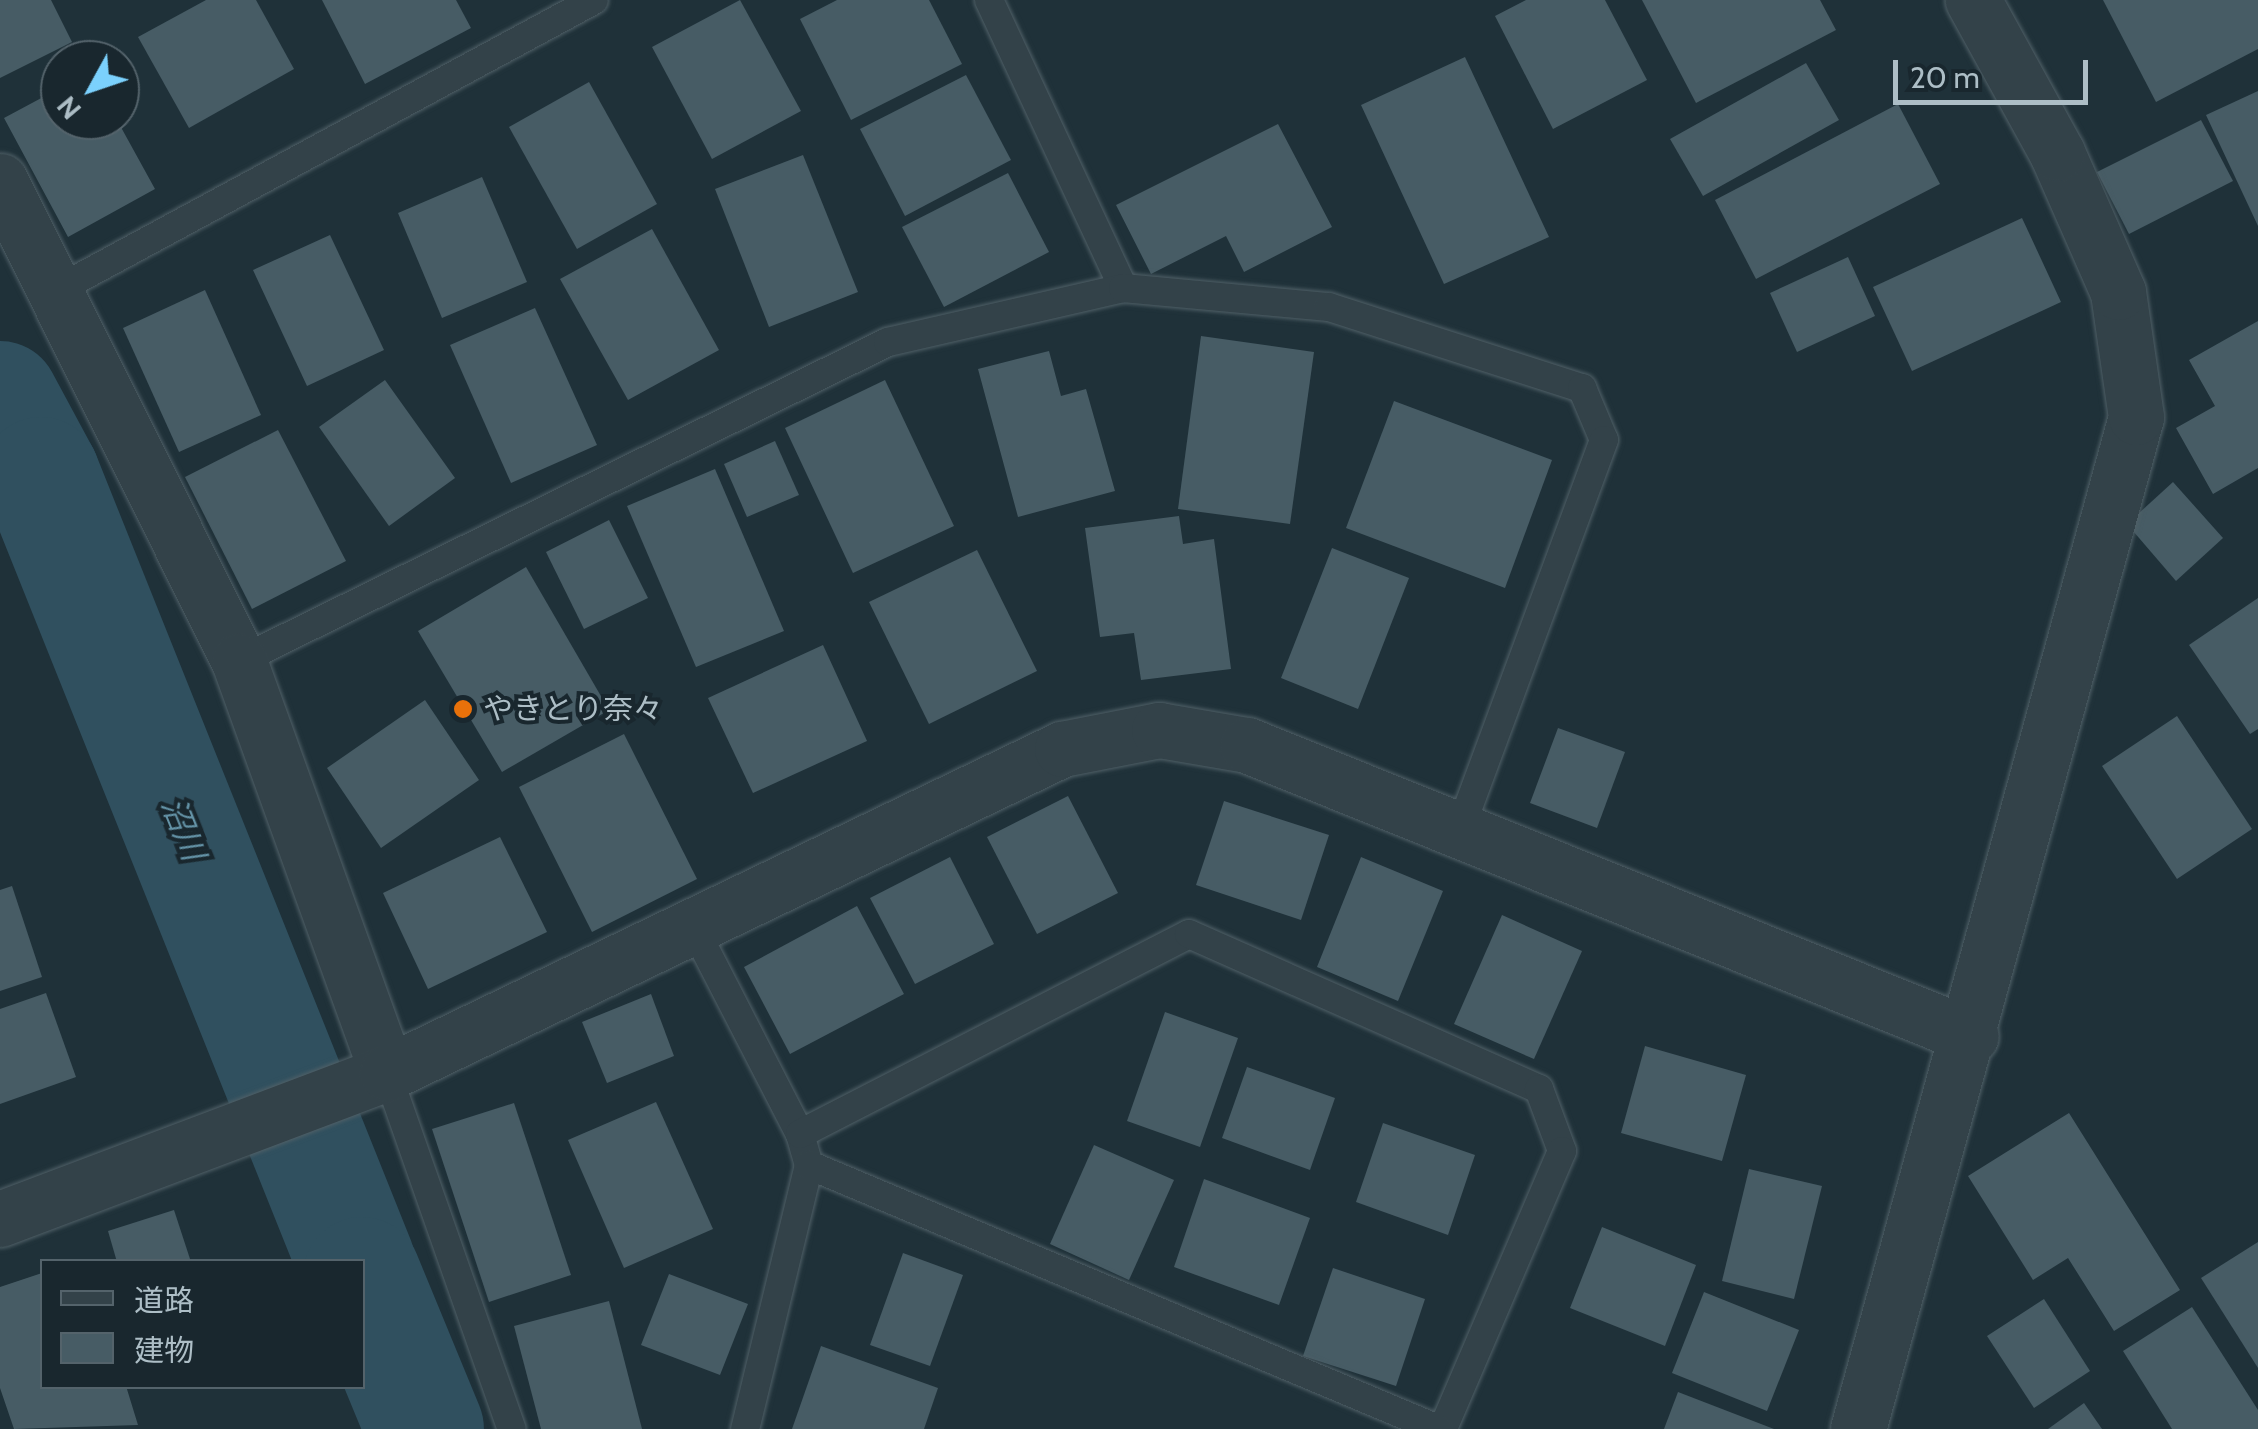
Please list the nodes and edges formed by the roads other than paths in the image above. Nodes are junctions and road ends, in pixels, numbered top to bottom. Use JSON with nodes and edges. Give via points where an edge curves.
{"nodes":[{"id":1,"x":594,"y":0,"type":"edge"},
{"id":2,"x":990,"y":0,"type":"edge"},
{"id":3,"x":1973,"y":0,"type":"edge"},
{"id":4,"x":0,"y":181,"type":"edge"},
{"id":5,"x":1123,"y":288,"type":"junction"},
{"id":6,"x":57,"y":290,"type":"junction"},
{"id":7,"x":239,"y":661,"type":"junction"},
{"id":8,"x":1461,"y":827,"type":"junction"},
{"id":9,"x":693,"y":926,"type":"junction"},
{"id":10,"x":1971,"y":1036,"type":"junction"},
{"id":11,"x":388,"y":1072,"type":"junction"},
{"id":12,"x":800,"y":1134,"type":"junction"},
{"id":13,"x":810,"y":1165,"type":"junction"},
{"id":14,"x":0,"y":1219,"type":"edge"},
{"id":15,"x":512,"y":1429,"type":"edge"},
{"id":16,"x":745,"y":1429,"type":"edge"},
{"id":17,"x":1441,"y":1429,"type":"edge"},
{"id":18,"x":1858,"y":1429,"type":"edge"}],
"edges":[{"from":1,"to":6,"type":"lane"},
{"from":2,"to":5,"type":"lane"},
{"from":3,"to":10,"type":"street","via":[[2057,153],[2118,292],[2136,417]]},
{"from":4,"to":6,"type":"street"},
{"from":5,"to":7,"type":"lane","via":[[888,342]]},
{"from":5,"to":8,"type":"lane","via":[[1329,307],[1582,388],[1604,440]]},
{"from":6,"to":7,"type":"street"},
{"from":7,"to":11,"type":"street"},
{"from":8,"to":9,"type":"street","via":[[1248,745],[1159,730],[1062,748]]},
{"from":8,"to":10,"type":"street"},
{"from":9,"to":11,"type":"street"},
{"from":9,"to":12,"type":"lane"},
{"from":10,"to":18,"type":"street"},
{"from":11,"to":14,"type":"street"},
{"from":11,"to":15,"type":"lane"},
{"from":12,"to":13,"type":"lane"},
{"from":12,"to":17,"type":"lane","via":[[1189,934],[1539,1089],[1562,1151]]},
{"from":13,"to":16,"type":"lane"},
{"from":13,"to":17,"type":"lane"}]}
